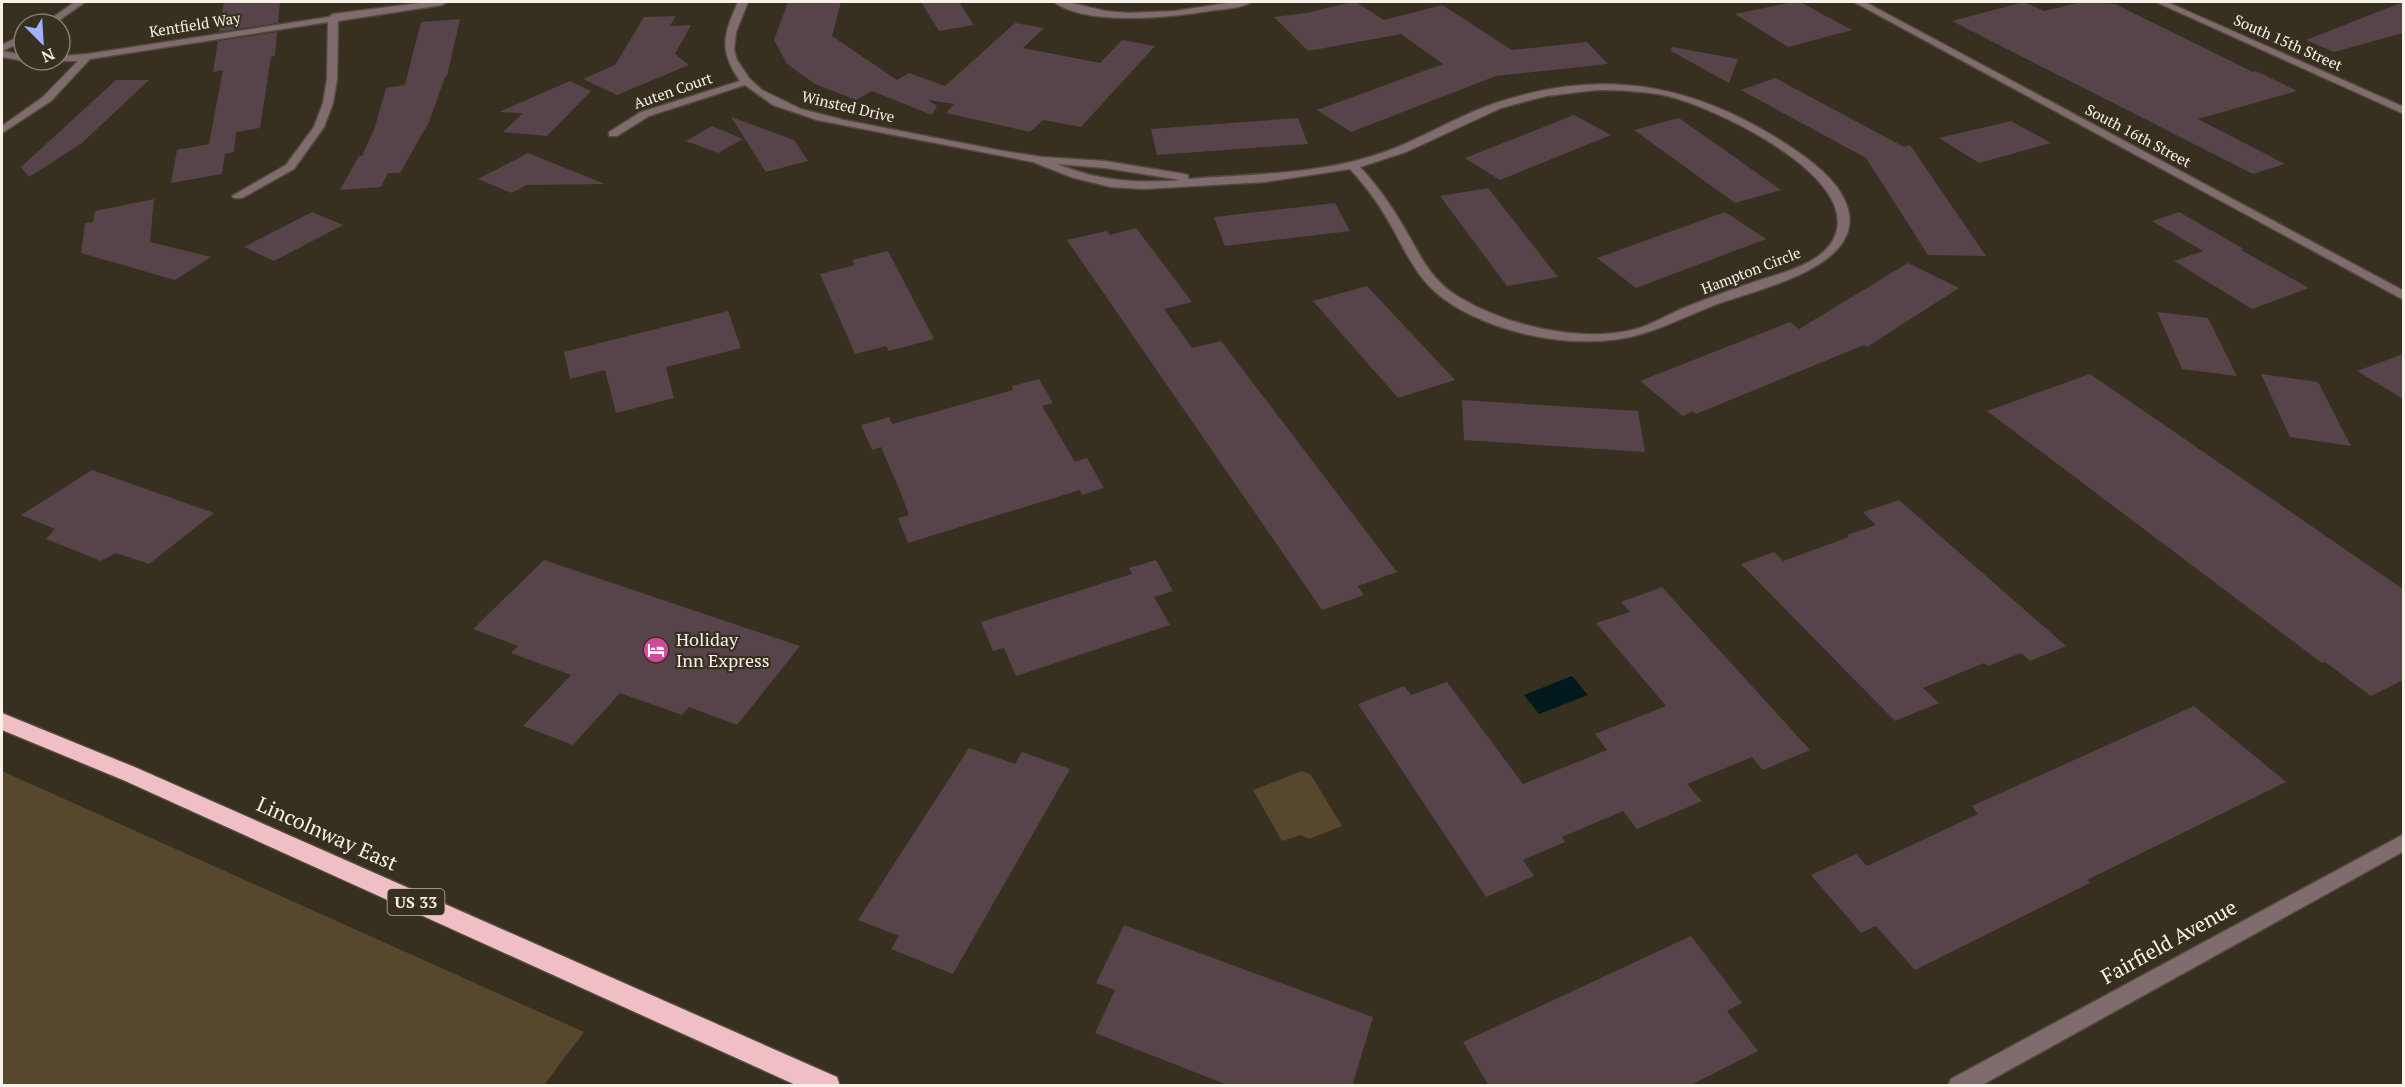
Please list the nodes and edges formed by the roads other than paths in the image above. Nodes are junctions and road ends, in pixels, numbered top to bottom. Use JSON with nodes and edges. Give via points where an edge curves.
{"nodes":[{"id":1,"x":80,"y":2,"type":"edge"},
{"id":2,"x":442,"y":2,"type":"edge"},
{"id":3,"x":743,"y":2,"type":"edge"},
{"id":4,"x":1059,"y":2,"type":"edge"},
{"id":5,"x":1246,"y":2,"type":"edge"},
{"id":6,"x":1858,"y":2,"type":"edge"},
{"id":7,"x":2161,"y":2,"type":"edge"},
{"id":8,"x":65,"y":12,"type":"edge"},
{"id":9,"x":333,"y":17,"type":"junction"},
{"id":10,"x":87,"y":57,"type":"junction"},
{"id":11,"x":72,"y":58,"type":"edge"},
{"id":12,"x":746,"y":82,"type":"junction"},
{"id":13,"x":2403,"y":111,"type":"edge"},
{"id":14,"x":2,"y":130,"type":"edge"},
{"id":15,"x":613,"y":134,"type":"dead end"},
{"id":16,"x":1037,"y":160,"type":"junction"},
{"id":17,"x":1352,"y":165,"type":"junction"},
{"id":18,"x":1203,"y":181,"type":"junction"},
{"id":19,"x":238,"y":196,"type":"dead end"},
{"id":20,"x":2403,"y":296,"type":"edge"},
{"id":21,"x":2,"y":721,"type":"edge"},
{"id":22,"x":2403,"y":842,"type":"edge"},
{"id":23,"x":828,"y":1086,"type":"edge"},
{"id":24,"x":1958,"y":1086,"type":"edge"}],
"edges":[{"from":1,"to":8,"type":"street"},
{"from":2,"to":9,"type":"street","name":"Kentfield Way"},
{"from":3,"to":12,"type":"street","name":"Winsted Drive","via":[[729,34],[728,48]]},
{"from":4,"to":5,"type":"street","via":[[1087,11],[1131,17]]},
{"from":6,"to":20,"type":"street","name":"South 16th Street"},
{"from":7,"to":13,"type":"street","name":"South 15th Street"},
{"from":9,"to":10,"type":"street","name":"Kentfield Way"},
{"from":9,"to":19,"type":"street","via":[[332,79],[319,127],[290,167]]},
{"from":10,"to":11,"type":"street","name":"Kentfield Way"},
{"from":10,"to":14,"type":"street","via":[[47,99]]},
{"from":12,"to":15,"type":"street","name":"Auten Court","via":[[645,114]]},
{"from":12,"to":16,"type":"street","name":"Winsted Drive","via":[[790,109],[826,119]]},
{"from":16,"to":18,"type":"street","name":"Winsted Drive","via":[[1094,163]]},
{"from":16,"to":18,"type":"street","name":"Winsted Drive","via":[[1092,180],[1120,185]]},
{"from":17,"to":17,"type":"street","name":"Hampton Circle","via":[[1378,194],[1430,280],[1456,301],[1497,321],[1542,332],[1602,337],[1636,333],[1805,268],[1837,245],[1844,230],[1844,209],[1836,193],[1789,151],[1733,117],[1695,101],[1641,89],[1567,89],[1497,106],[1416,144]]},
{"from":17,"to":18,"type":"street","name":"Winsted Drive","via":[[1299,175]]},
{"from":21,"to":23,"type":"highway","name":"Lincolnway East","number":"US 33","via":[[141,779]]},
{"from":22,"to":24,"type":"street","name":"Fairfield Avenue"}]}
